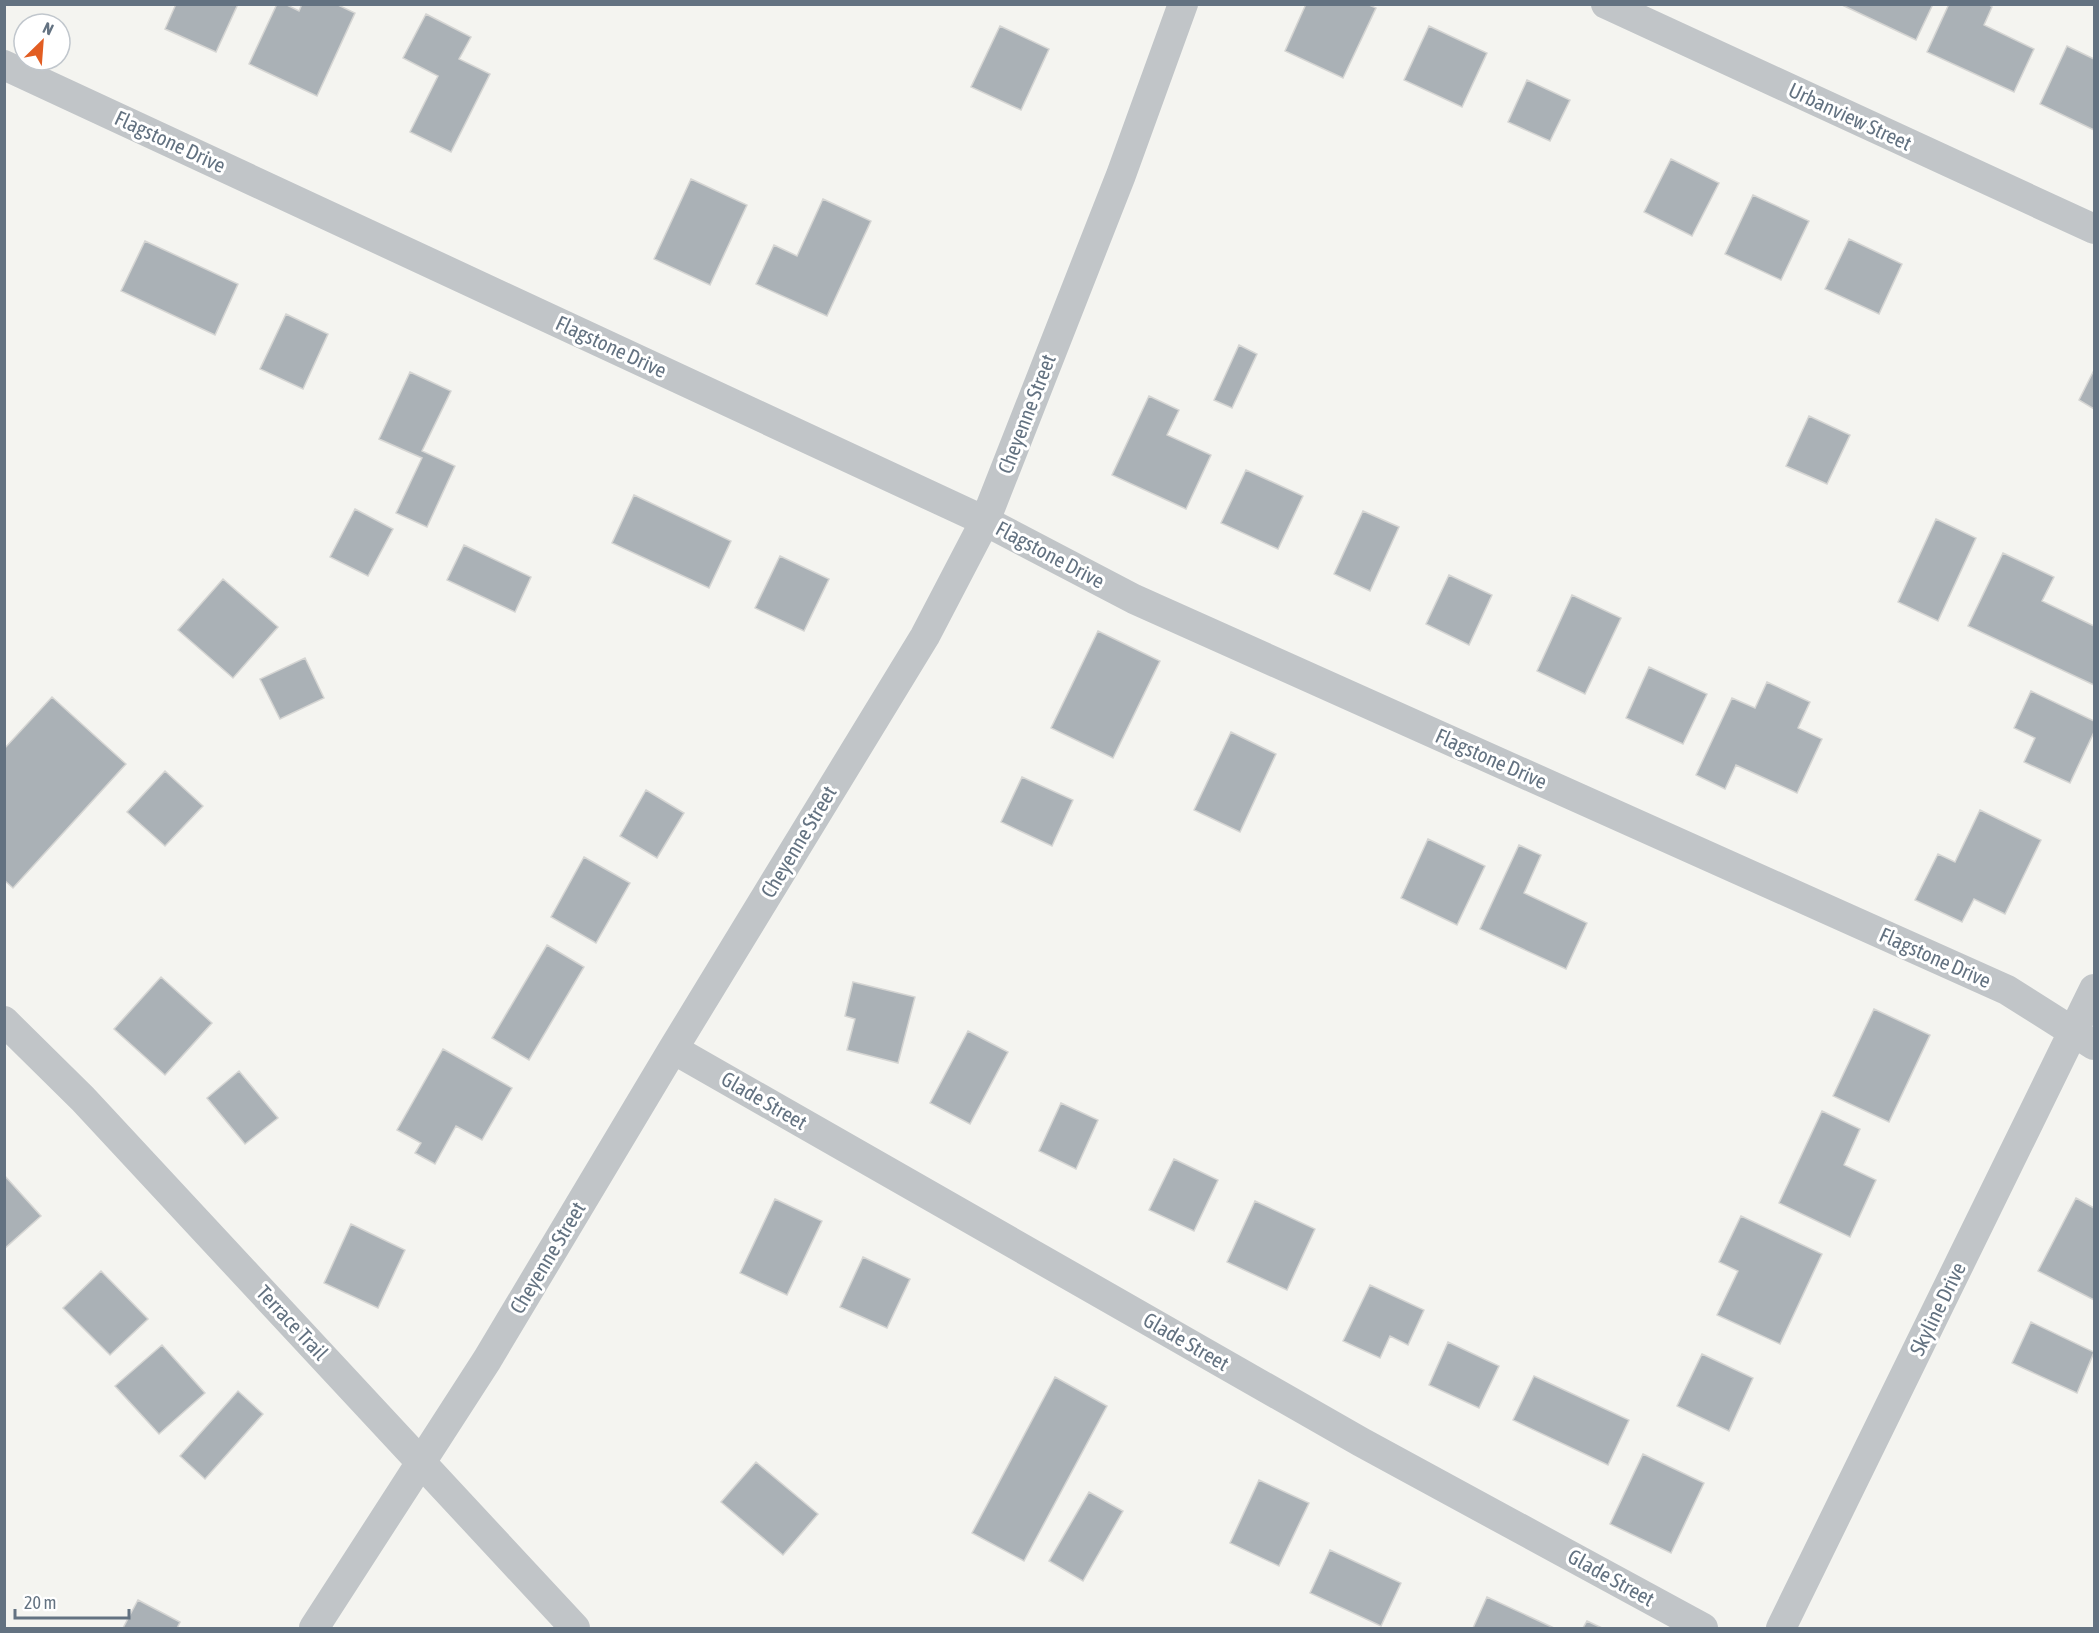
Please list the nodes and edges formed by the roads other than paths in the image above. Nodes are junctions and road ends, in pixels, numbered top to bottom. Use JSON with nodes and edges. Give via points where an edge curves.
{"nodes":[{"id":1,"x":1183,"y":4,"type":"edge"},
{"id":2,"x":1606,"y":4,"type":"edge"},
{"id":3,"x":4,"y":65,"type":"edge"},
{"id":4,"x":2094,"y":229,"type":"edge"},
{"id":5,"x":985,"y":521,"type":"junction"},
{"id":6,"x":2094,"y":989,"type":"edge"},
{"id":7,"x":4,"y":1021,"type":"edge"},
{"id":8,"x":2084,"y":1038,"type":"edge"},
{"id":9,"x":673,"y":1049,"type":"junction"},
{"id":10,"x":421,"y":1462,"type":"junction"},
{"id":11,"x":314,"y":1629,"type":"edge"},
{"id":12,"x":575,"y":1629,"type":"edge"},
{"id":13,"x":1703,"y":1629,"type":"edge"},
{"id":14,"x":1781,"y":1629,"type":"edge"}],
"edges":[{"from":1,"to":5,"type":"street","name":"Cheyenne Street","via":[[1121,175]]},
{"from":2,"to":4,"type":"street","name":"Urbanview Street"},
{"from":3,"to":5,"type":"street","name":"Flagstone Drive"},
{"from":5,"to":8,"type":"street","name":"Flagstone Drive","via":[[1134,599],[2007,990]]},
{"from":5,"to":9,"type":"street","name":"Cheyenne Street","via":[[925,636]]},
{"from":6,"to":8,"type":"street","name":"Skyline Drive"},
{"from":7,"to":10,"type":"street","name":"Terrace Trail","via":[[83,1100]]},
{"from":8,"to":14,"type":"street","name":"Skyline Drive"},
{"from":9,"to":10,"type":"street","name":"Cheyenne Street","via":[[487,1360]]},
{"from":9,"to":13,"type":"street","name":"Glade Street","via":[[1361,1442]]},
{"from":10,"to":11,"type":"street","name":"Cheyenne Street"},
{"from":10,"to":12,"type":"street","name":"Terrace Trail"}]}
